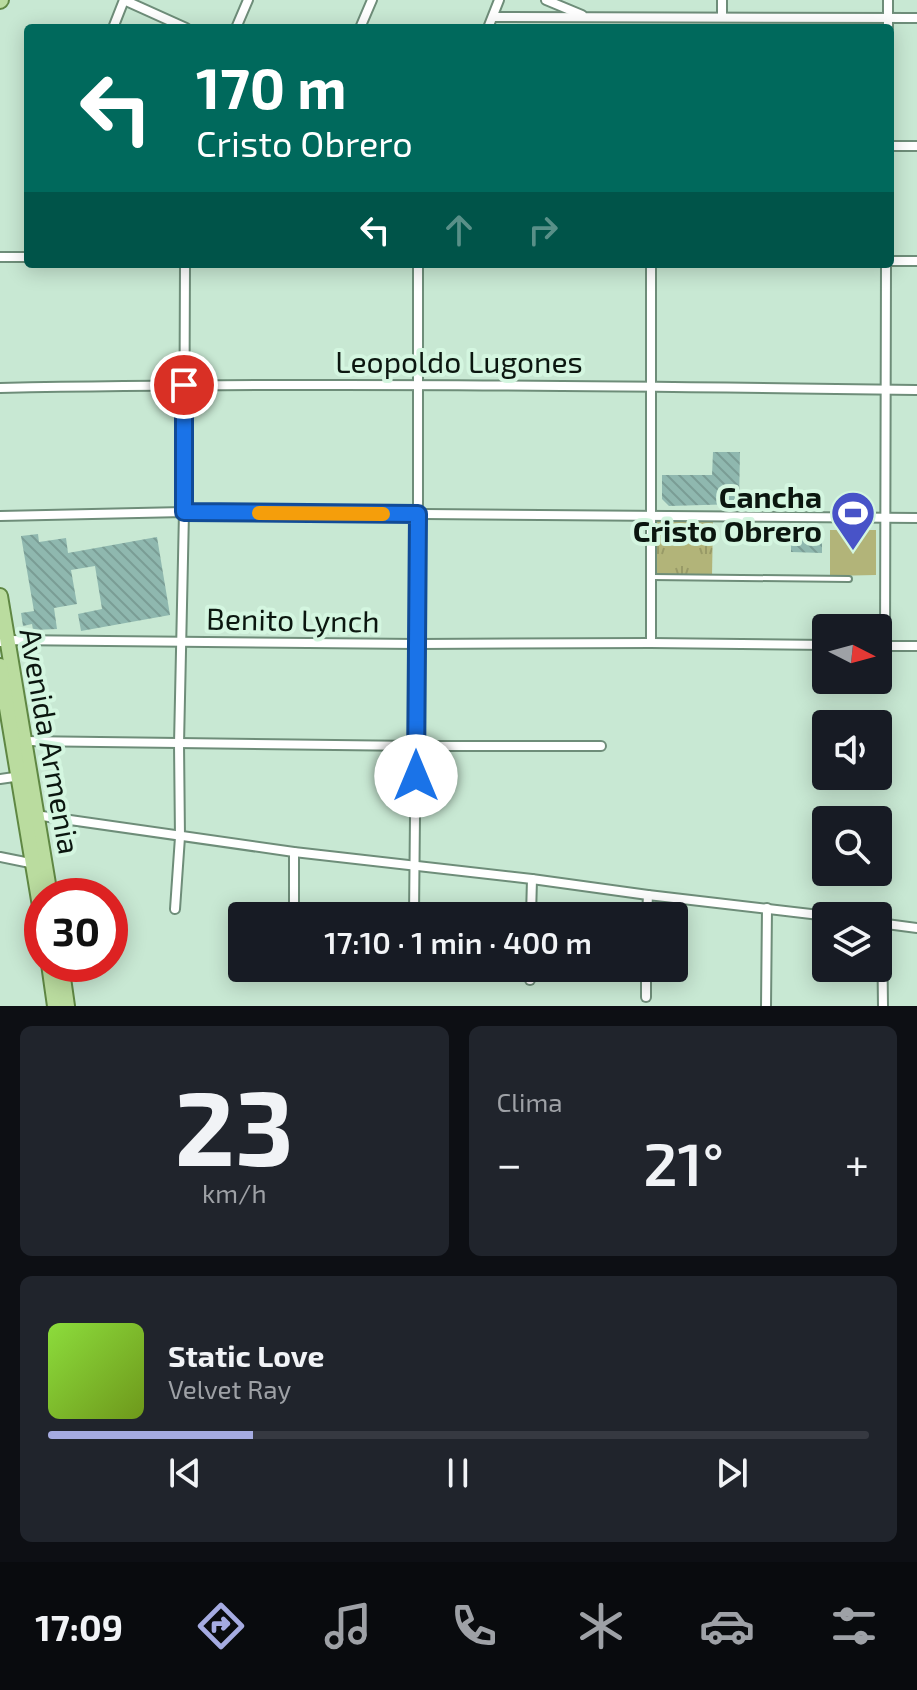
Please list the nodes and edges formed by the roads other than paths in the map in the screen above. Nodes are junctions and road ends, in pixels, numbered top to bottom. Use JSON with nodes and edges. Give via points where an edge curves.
{"nodes":[{"id":1,"x":124,"y":0,"type":"edge"},
{"id":2,"x":248,"y":0,"type":"edge"},
{"id":3,"x":372,"y":0,"type":"edge"},
{"id":4,"x":499,"y":0,"type":"edge"},
{"id":5,"x":546,"y":0,"type":"edge"},
{"id":6,"x":722,"y":0,"type":"edge"},
{"id":7,"x":888,"y":0,"type":"edge"},
{"id":8,"x":493,"y":17,"type":"junction"},
{"id":9,"x":587,"y":17,"type":"junction"},
{"id":10,"x":652,"y":17,"type":"junction"},
{"id":11,"x":722,"y":17,"type":"junction"},
{"id":12,"x":888,"y":18,"type":"junction"},
{"id":13,"x":917,"y":18,"type":"edge"},
{"id":14,"x":115,"y":24,"type":"edge"},
{"id":15,"x":177,"y":24,"type":"edge"},
{"id":16,"x":238,"y":24,"type":"edge"},
{"id":17,"x":362,"y":24,"type":"edge"},
{"id":18,"x":490,"y":24,"type":"edge"},
{"id":19,"x":652,"y":24,"type":"edge"},
{"id":20,"x":888,"y":24,"type":"edge"},
{"id":21,"x":894,"y":146,"type":"edge"},
{"id":22,"x":917,"y":146,"type":"edge"},
{"id":23,"x":0,"y":257,"type":"edge"},
{"id":24,"x":24,"y":257,"type":"edge"},
{"id":25,"x":917,"y":261,"type":"edge"},
{"id":26,"x":894,"y":263,"type":"edge"},
{"id":27,"x":185,"y":268,"type":"edge"},
{"id":28,"x":418,"y":268,"type":"edge"},
{"id":29,"x":651,"y":268,"type":"edge"},
{"id":30,"x":888,"y":268,"type":"edge"},
{"id":31,"x":184,"y":385,"type":"junction"},
{"id":32,"x":418,"y":385,"type":"junction"},
{"id":33,"x":651,"y":386,"type":"junction"},
{"id":34,"x":0,"y":388,"type":"edge"},
{"id":35,"x":886,"y":390,"type":"junction"},
{"id":36,"x":917,"y":390,"type":"edge"},
{"id":37,"x":184,"y":512,"type":"junction"},
{"id":38,"x":418,"y":514,"type":"junction"},
{"id":39,"x":651,"y":515,"type":"junction"},
{"id":40,"x":0,"y":516,"type":"edge"},
{"id":41,"x":886,"y":518,"type":"junction"},
{"id":42,"x":917,"y":518,"type":"edge"},
{"id":43,"x":649,"y":577,"type":"junction"},
{"id":44,"x":849,"y":579,"type":"dead end"},
{"id":45,"x":0,"y":596,"type":"edge"},
{"id":46,"x":883,"y":614,"type":"edge"},
{"id":47,"x":4,"y":641,"type":"edge"},
{"id":48,"x":181,"y":642,"type":"junction"},
{"id":49,"x":651,"y":643,"type":"junction"},
{"id":50,"x":417,"y":644,"type":"junction"},
{"id":51,"x":812,"y":645,"type":"edge"},
{"id":52,"x":892,"y":646,"type":"edge"},
{"id":53,"x":917,"y":646,"type":"edge"},
{"id":54,"x":4,"y":676,"type":"edge"},
{"id":55,"x":19,"y":741,"type":"junction"},
{"id":56,"x":179,"y":744,"type":"junction"},
{"id":57,"x":416,"y":746,"type":"junction"},
{"id":58,"x":601,"y":746,"type":"dead end"},
{"id":59,"x":24,"y":775,"type":"junction"},
{"id":60,"x":0,"y":779,"type":"edge"},
{"id":61,"x":32,"y":816,"type":"junction"},
{"id":62,"x":180,"y":837,"type":"junction"},
{"id":63,"x":294,"y":852,"type":"junction"},
{"id":64,"x":0,"y":857,"type":"edge"},
{"id":65,"x":40,"y":863,"type":"junction"},
{"id":66,"x":415,"y":865,"type":"junction"},
{"id":67,"x":41,"y":878,"type":"edge"},
{"id":68,"x":45,"y":878,"type":"edge"},
{"id":69,"x":532,"y":879,"type":"junction"},
{"id":70,"x":648,"y":895,"type":"junction"},
{"id":71,"x":294,"y":902,"type":"edge"},
{"id":72,"x":414,"y":902,"type":"edge"},
{"id":73,"x":531,"y":902,"type":"edge"},
{"id":74,"x":648,"y":902,"type":"edge"},
{"id":75,"x":767,"y":908,"type":"junction"},
{"id":76,"x":175,"y":909,"type":"dead end"},
{"id":77,"x":812,"y":914,"type":"edge"},
{"id":78,"x":892,"y":925,"type":"edge"},
{"id":79,"x":917,"y":928,"type":"edge"},
{"id":80,"x":52,"y":982,"type":"edge"},
{"id":81,"x":64,"y":982,"type":"edge"},
{"id":82,"x":646,"y":982,"type":"edge"},
{"id":83,"x":882,"y":982,"type":"edge"},
{"id":84,"x":646,"y":997,"type":"dead end"},
{"id":85,"x":55,"y":1006,"type":"edge"},
{"id":86,"x":67,"y":1006,"type":"edge"},
{"id":87,"x":766,"y":1006,"type":"edge"},
{"id":88,"x":883,"y":1006,"type":"edge"}],
"edges":[{"from":1,"to":14,"type":"street"},
{"from":1,"to":15,"type":"street"},
{"from":2,"to":16,"type":"street"},
{"from":3,"to":17,"type":"street"},
{"from":4,"to":8,"type":"street"},
{"from":5,"to":9,"type":"street"},
{"from":6,"to":11,"type":"street"},
{"from":7,"to":12,"type":"street"},
{"from":8,"to":9,"type":"street"},
{"from":8,"to":18,"type":"street"},
{"from":9,"to":10,"type":"street"},
{"from":10,"to":11,"type":"street"},
{"from":10,"to":19,"type":"street"},
{"from":11,"to":12,"type":"street"},
{"from":12,"to":13,"type":"street"},
{"from":12,"to":20,"type":"street"},
{"from":21,"to":22,"type":"street"},
{"from":23,"to":24,"type":"street"},
{"from":25,"to":26,"type":"street"},
{"from":27,"to":31,"type":"street"},
{"from":28,"to":32,"type":"street"},
{"from":29,"to":33,"type":"street"},
{"from":30,"to":35,"type":"street"},
{"from":31,"to":32,"type":"street","name":"Leopoldo Lugones"},
{"from":31,"to":34,"type":"street","name":"Leopoldo Lugones"},
{"from":31,"to":37,"type":"street"},
{"from":32,"to":33,"type":"street","name":"Leopoldo Lugones"},
{"from":32,"to":38,"type":"street"},
{"from":33,"to":35,"type":"street","name":"Leopoldo Lugones"},
{"from":33,"to":39,"type":"street"},
{"from":35,"to":36,"type":"street","name":"Leopoldo Lugones"},
{"from":35,"to":41,"type":"street"},
{"from":37,"to":38,"type":"street"},
{"from":37,"to":40,"type":"street"},
{"from":37,"to":48,"type":"street"},
{"from":38,"to":39,"type":"street"},
{"from":38,"to":50,"type":"street"},
{"from":39,"to":41,"type":"street"},
{"from":39,"to":43,"type":"street"},
{"from":41,"to":42,"type":"street"},
{"from":41,"to":46,"type":"street"},
{"from":43,"to":44,"type":"lane"},
{"from":43,"to":49,"type":"street"},
{"from":45,"to":47,"type":"main road","name":"Avenida Armenia"},
{"from":47,"to":48,"type":"street","name":"Benito Lynch"},
{"from":47,"to":54,"type":"main road","name":"Avenida Armenia"},
{"from":48,"to":50,"type":"street","name":"Benito Lynch"},
{"from":48,"to":56,"type":"street"},
{"from":49,"to":50,"type":"street","name":"Benito Lynch"},
{"from":49,"to":51,"type":"street","name":"Benito Lynch"},
{"from":50,"to":57,"type":"street"},
{"from":52,"to":53,"type":"street"},
{"from":54,"to":55,"type":"main road","name":"Avenida Armenia"},
{"from":55,"to":56,"type":"street"},
{"from":55,"to":59,"type":"main road","name":"Avenida Armenia"},
{"from":56,"to":57,"type":"street"},
{"from":56,"to":62,"type":"street"},
{"from":57,"to":58,"type":"street"},
{"from":57,"to":66,"type":"street"},
{"from":59,"to":60,"type":"street"},
{"from":59,"to":61,"type":"main road","name":"Avenida Armenia"},
{"from":61,"to":62,"type":"street"},
{"from":61,"to":65,"type":"main road","name":"Avenida Armenia"},
{"from":62,"to":63,"type":"street"},
{"from":62,"to":76,"type":"street"},
{"from":63,"to":66,"type":"street"},
{"from":63,"to":71,"type":"street"},
{"from":64,"to":65,"type":"street"},
{"from":65,"to":67,"type":"main road","name":"Avenida Armenia"},
{"from":65,"to":68,"type":"main road","name":"Avenida Armenia"},
{"from":66,"to":69,"type":"street"},
{"from":66,"to":72,"type":"street"},
{"from":69,"to":70,"type":"street"},
{"from":69,"to":73,"type":"street"},
{"from":70,"to":74,"type":"street"},
{"from":70,"to":75,"type":"street"},
{"from":75,"to":77,"type":"street"},
{"from":75,"to":87,"type":"street"},
{"from":78,"to":79,"type":"street"},
{"from":80,"to":85,"type":"main road"},
{"from":81,"to":86,"type":"main road"},
{"from":82,"to":84,"type":"street"},
{"from":83,"to":88,"type":"street"}]}
